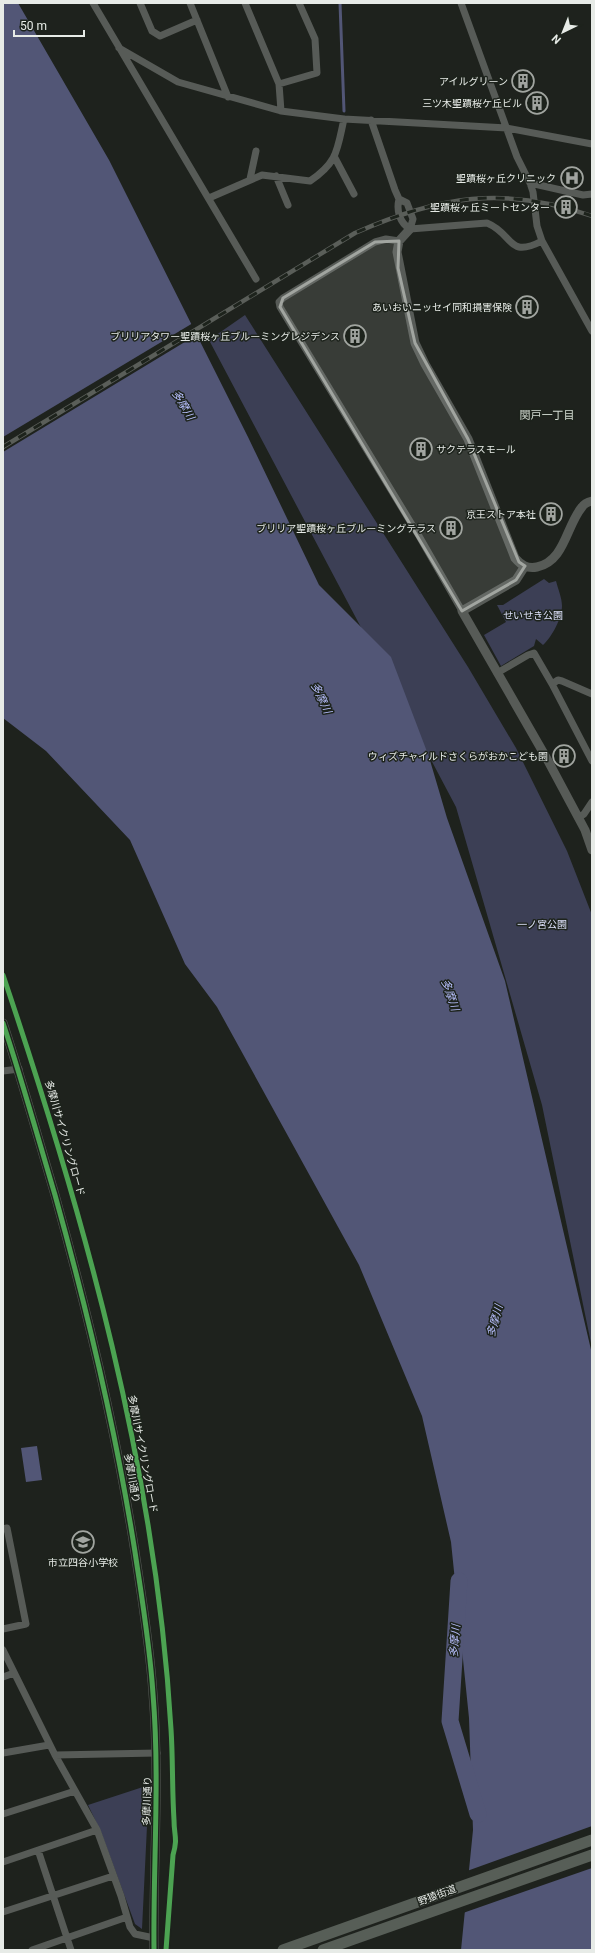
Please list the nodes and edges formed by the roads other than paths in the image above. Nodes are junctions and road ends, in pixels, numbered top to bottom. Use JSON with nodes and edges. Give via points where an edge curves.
{"nodes":[{"id":1,"x":93,"y":3,"type":"edge"},
{"id":2,"x":140,"y":3,"type":"edge"},
{"id":3,"x":190,"y":3,"type":"edge"},
{"id":4,"x":245,"y":3,"type":"edge"},
{"id":5,"x":299,"y":3,"type":"edge"},
{"id":6,"x":461,"y":3,"type":"edge"},
{"id":7,"x":197,"y":20,"type":"junction"},
{"id":8,"x":119,"y":48,"type":"junction"},
{"id":9,"x":279,"y":84,"type":"junction"},
{"id":10,"x":228,"y":97,"type":"junction"},
{"id":11,"x":281,"y":111,"type":"junction"},
{"id":12,"x":344,"y":119,"type":"junction"},
{"id":13,"x":371,"y":120,"type":"junction"},
{"id":14,"x":507,"y":128,"type":"junction"},
{"id":15,"x":592,"y":144,"type":"edge"},
{"id":16,"x":256,"y":151,"type":"dead end"},
{"id":17,"x":335,"y":158,"type":"junction"},
{"id":18,"x":276,"y":176,"type":"junction"},
{"id":19,"x":250,"y":179,"type":"junction"},
{"id":20,"x":530,"y":183,"type":"junction"},
{"id":21,"x":354,"y":194,"type":"dead end"},
{"id":22,"x":592,"y":194,"type":"edge"},
{"id":23,"x":209,"y":198,"type":"junction"},
{"id":24,"x":399,"y":199,"type":"junction"},
{"id":25,"x":288,"y":205,"type":"dead end"},
{"id":26,"x":410,"y":229,"type":"junction"},
{"id":27,"x":399,"y":240,"type":"junction"},
{"id":28,"x":542,"y":241,"type":"junction"},
{"id":29,"x":256,"y":279,"type":"dead end"},
{"id":30,"x":592,"y":331,"type":"edge"},
{"id":31,"x":592,"y":501,"type":"edge"},
{"id":32,"x":525,"y":566,"type":"junction"},
{"id":33,"x":462,"y":611,"type":"junction"},
{"id":34,"x":497,"y":673,"type":"junction"},
{"id":35,"x":552,"y":684,"type":"junction"},
{"id":36,"x":592,"y":694,"type":"edge"},
{"id":37,"x":589,"y":747,"type":"edge"},
{"id":38,"x":592,"y":761,"type":"edge"},
{"id":39,"x":592,"y":802,"type":"edge"},
{"id":40,"x":578,"y":818,"type":"junction"},
{"id":41,"x":592,"y":850,"type":"edge"},
{"id":42,"x":3,"y":1022,"type":"edge"},
{"id":43,"x":19,"y":1069,"type":"junction"},
{"id":44,"x":3,"y":1071,"type":"edge"},
{"id":45,"x":3,"y":1529,"type":"edge"},
{"id":46,"x":3,"y":1629,"type":"edge"},
{"id":47,"x":3,"y":1650,"type":"edge"},
{"id":48,"x":14,"y":1673,"type":"junction"},
{"id":49,"x":3,"y":1677,"type":"edge"},
{"id":50,"x":49,"y":1745,"type":"junction"},
{"id":51,"x":3,"y":1753,"type":"edge"},
{"id":52,"x":157,"y":1754,"type":"junction"},
{"id":53,"x":54,"y":1756,"type":"junction"},
{"id":54,"x":76,"y":1791,"type":"junction"},
{"id":55,"x":3,"y":1814,"type":"edge"},
{"id":56,"x":96,"y":1830,"type":"junction"},
{"id":57,"x":592,"y":1840,"type":"edge"},
{"id":58,"x":38,"y":1850,"type":"junction"},
{"id":59,"x":592,"y":1855,"type":"edge"},
{"id":60,"x":3,"y":1862,"type":"edge"},
{"id":61,"x":113,"y":1876,"type":"junction"},
{"id":62,"x":53,"y":1895,"type":"junction"},
{"id":63,"x":3,"y":1912,"type":"edge"},
{"id":64,"x":127,"y":1917,"type":"junction"},
{"id":65,"x":67,"y":1938,"type":"junction"},
{"id":66,"x":154,"y":1938,"type":"junction"},
{"id":67,"x":32,"y":1950,"type":"edge"},
{"id":68,"x":71,"y":1950,"type":"edge"},
{"id":69,"x":154,"y":1950,"type":"edge"},
{"id":70,"x":283,"y":1950,"type":"edge"},
{"id":71,"x":323,"y":1950,"type":"edge"}],
"edges":[{"from":1,"to":8,"type":"street"},
{"from":2,"to":7,"type":"street","via":[[152,31],[160,36]]},
{"from":3,"to":7,"type":"street"},
{"from":4,"to":9,"type":"street"},
{"from":5,"to":9,"type":"street","via":[[315,39],[317,73]]},
{"from":6,"to":14,"type":"street"},
{"from":7,"to":10,"type":"street"},
{"from":8,"to":10,"type":"street","via":[[178,82]]},
{"from":8,"to":23,"type":"street"},
{"from":9,"to":11,"type":"street"},
{"from":10,"to":11,"type":"street"},
{"from":11,"to":12,"type":"street"},
{"from":12,"to":13,"type":"street"},
{"from":12,"to":17,"type":"street"},
{"from":13,"to":14,"type":"street"},
{"from":13,"to":24,"type":"street"},
{"from":14,"to":15,"type":"street"},
{"from":14,"to":20,"type":"street"},
{"from":16,"to":19,"type":"street"},
{"from":17,"to":18,"type":"street","via":[[324,171],[310,180]]},
{"from":17,"to":21,"type":"street"},
{"from":18,"to":19,"type":"street","via":[[262,175]]},
{"from":18,"to":25,"type":"street"},
{"from":19,"to":23,"type":"street"},
{"from":20,"to":22,"type":"street","via":[[583,195]]},
{"from":20,"to":28,"type":"street"},
{"from":23,"to":29,"type":"street"},
{"from":24,"to":26,"type":"street","via":[[397,207],[403,225]]},
{"from":24,"to":26,"type":"street","via":[[407,203],[413,219]]},
{"from":26,"to":27,"type":"street"},
{"from":26,"to":28,"type":"street","via":[[487,223],[495,226],[519,248]]},
{"from":27,"to":32,"type":"street","via":[[398,268],[415,344],[468,439],[515,558]]},
{"from":27,"to":33,"type":"street","via":[[386,239],[375,242],[279,302]]},
{"from":28,"to":30,"type":"street"},
{"from":31,"to":32,"type":"street","via":[[578,512],[561,549],[554,557],[541,566]]},
{"from":32,"to":33,"type":"street","via":[[516,580]]},
{"from":33,"to":34,"type":"street"},
{"from":34,"to":35,"type":"street","via":[[534,653]]},
{"from":34,"to":40,"type":"street"},
{"from":35,"to":36,"type":"street","via":[[558,680],[562,681]]},
{"from":35,"to":37,"type":"street"},
{"from":37,"to":38,"type":"street"},
{"from":39,"to":40,"type":"street"},
{"from":40,"to":41,"type":"street"},
{"from":42,"to":43,"type":"street","name":"多摩川通り"},
{"from":43,"to":44,"type":"street"},
{"from":43,"to":52,"type":"street","name":"多摩川通り","via":[[67,1238],[115,1436],[145,1618]]},
{"from":45,"to":46,"type":"street","via":[[7,1528],[26,1624]]},
{"from":47,"to":48,"type":"street"},
{"from":48,"to":49,"type":"street"},
{"from":48,"to":50,"type":"street"},
{"from":50,"to":51,"type":"street"},
{"from":50,"to":53,"type":"street"},
{"from":52,"to":53,"type":"street"},
{"from":52,"to":66,"type":"street","name":"多摩川通り"},
{"from":53,"to":54,"type":"street"},
{"from":54,"to":55,"type":"street"},
{"from":54,"to":56,"type":"street"},
{"from":56,"to":58,"type":"street"},
{"from":56,"to":61,"type":"street"},
{"from":57,"to":70,"type":"main road","name":"野猿街道"},
{"from":58,"to":60,"type":"street"},
{"from":58,"to":62,"type":"street"},
{"from":59,"to":71,"type":"main road","name":"野猿街道"},
{"from":61,"to":62,"type":"street"},
{"from":61,"to":64,"type":"street"},
{"from":62,"to":63,"type":"street"},
{"from":62,"to":65,"type":"street"},
{"from":64,"to":65,"type":"street"},
{"from":64,"to":66,"type":"street","via":[[135,1934]]},
{"from":65,"to":67,"type":"street"},
{"from":65,"to":68,"type":"street"},
{"from":66,"to":69,"type":"street","name":"多摩川通り"}]}
